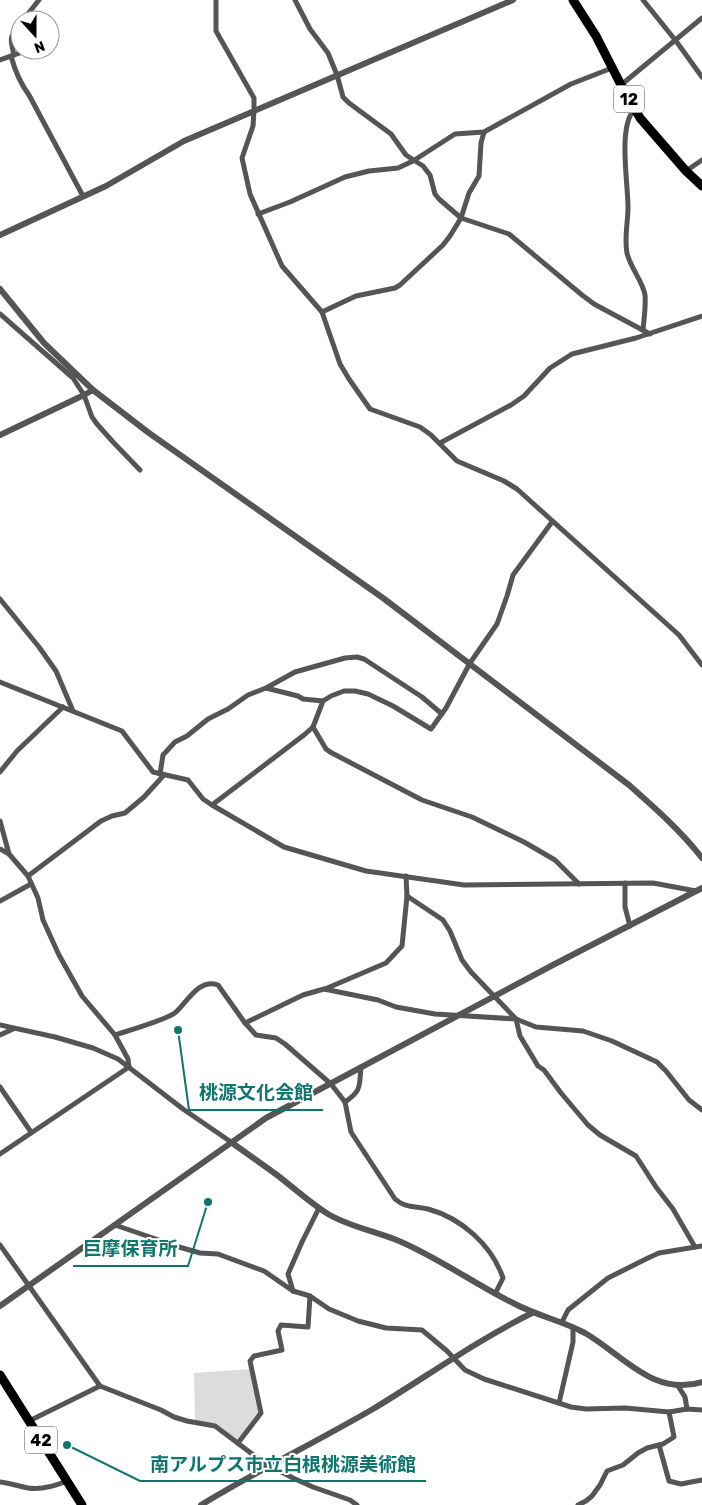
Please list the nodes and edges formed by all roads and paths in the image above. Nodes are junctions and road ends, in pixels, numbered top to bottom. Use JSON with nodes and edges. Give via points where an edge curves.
{"nodes":[{"id":1,"x":39,"y":0,"type":"edge"},
{"id":2,"x":216,"y":0,"type":"edge"},
{"id":3,"x":295,"y":0,"type":"edge"},
{"id":4,"x":513,"y":0,"type":"edge"},
{"id":5,"x":573,"y":0,"type":"edge"},
{"id":6,"x":643,"y":0,"type":"edge"},
{"id":7,"x":31,"y":10,"type":"edge"},
{"id":8,"x":702,"y":18,"type":"edge"},
{"id":9,"x":676,"y":41,"type":"junction"},
{"id":10,"x":13,"y":60,"type":"edge"},
{"id":11,"x":612,"y":68,"type":"junction"},
{"id":12,"x":337,"y":75,"type":"junction"},
{"id":13,"x":702,"y":77,"type":"edge"},
{"id":14,"x":621,"y":85,"type":"junction"},
{"id":15,"x":254,"y":110,"type":"junction"},
{"id":16,"x":634,"y":110,"type":"junction"},
{"id":17,"x":484,"y":132,"type":"junction"},
{"id":18,"x":702,"y":160,"type":"edge"},
{"id":19,"x":413,"y":161,"type":"junction"},
{"id":20,"x":686,"y":171,"type":"junction"},
{"id":21,"x":702,"y":186,"type":"edge"},
{"id":22,"x":83,"y":196,"type":"junction"},
{"id":23,"x":258,"y":214,"type":"junction"},
{"id":24,"x":460,"y":218,"type":"junction"},
{"id":25,"x":0,"y":235,"type":"edge"},
{"id":26,"x":0,"y":289,"type":"edge"},
{"id":27,"x":322,"y":312,"type":"junction"},
{"id":28,"x":0,"y":314,"type":"edge"},
{"id":29,"x":702,"y":316,"type":"edge"},
{"id":30,"x":644,"y":330,"type":"junction"},
{"id":31,"x":650,"y":334,"type":"junction"},
{"id":32,"x":92,"y":390,"type":"junction"},
{"id":33,"x":84,"y":395,"type":"junction"},
{"id":34,"x":0,"y":435,"type":"edge"},
{"id":35,"x":440,"y":443,"type":"junction"},
{"id":36,"x":140,"y":470,"type":"dead end"},
{"id":37,"x":552,"y":522,"type":"junction"},
{"id":38,"x":0,"y":599,"type":"edge"},
{"id":39,"x":470,"y":663,"type":"junction"},
{"id":40,"x":702,"y":665,"type":"edge"},
{"id":41,"x":0,"y":682,"type":"edge"},
{"id":42,"x":266,"y":688,"type":"junction"},
{"id":43,"x":322,"y":701,"type":"junction"},
{"id":44,"x":63,"y":707,"type":"junction"},
{"id":45,"x":73,"y":711,"type":"junction"},
{"id":46,"x":442,"y":714,"type":"junction"},
{"id":47,"x":313,"y":727,"type":"junction"},
{"id":48,"x":0,"y":772,"type":"edge"},
{"id":49,"x":162,"y":775,"type":"junction"},
{"id":50,"x":212,"y":805,"type":"junction"},
{"id":51,"x":0,"y":821,"type":"edge"},
{"id":52,"x":0,"y":848,"type":"edge"},
{"id":53,"x":9,"y":854,"type":"junction"},
{"id":54,"x":702,"y":858,"type":"edge"},
{"id":55,"x":28,"y":876,"type":"junction"},
{"id":56,"x":406,"y":876,"type":"junction"},
{"id":57,"x":625,"y":883,"type":"junction"},
{"id":58,"x":31,"y":884,"type":"junction"},
{"id":59,"x":579,"y":884,"type":"junction"},
{"id":60,"x":700,"y":891,"type":"edge"},
{"id":61,"x":407,"y":896,"type":"junction"},
{"id":62,"x":0,"y":901,"type":"edge"},
{"id":63,"x":630,"y":926,"type":"junction"},
{"id":64,"x":324,"y":990,"type":"junction"},
{"id":65,"x":494,"y":997,"type":"junction"},
{"id":66,"x":458,"y":1016,"type":"junction"},
{"id":67,"x":516,"y":1019,"type":"junction"},
{"id":68,"x":245,"y":1023,"type":"junction"},
{"id":69,"x":0,"y":1025,"type":"edge"},
{"id":70,"x":14,"y":1029,"type":"junction"},
{"id":71,"x":115,"y":1035,"type":"junction"},
{"id":72,"x":0,"y":1036,"type":"edge"},
{"id":73,"x":129,"y":1066,"type":"junction"},
{"id":74,"x":361,"y":1068,"type":"junction"},
{"id":75,"x":331,"y":1084,"type":"junction"},
{"id":76,"x":0,"y":1087,"type":"edge"},
{"id":77,"x":345,"y":1102,"type":"junction"},
{"id":78,"x":702,"y":1110,"type":"edge"},
{"id":79,"x":31,"y":1132,"type":"junction"},
{"id":80,"x":231,"y":1142,"type":"junction"},
{"id":81,"x":0,"y":1154,"type":"edge"},
{"id":82,"x":319,"y":1208,"type":"junction"},
{"id":83,"x":114,"y":1225,"type":"junction"},
{"id":84,"x":0,"y":1245,"type":"edge"},
{"id":85,"x":702,"y":1246,"type":"edge"},
{"id":86,"x":695,"y":1247,"type":"junction"},
{"id":87,"x":29,"y":1286,"type":"junction"},
{"id":88,"x":293,"y":1291,"type":"junction"},
{"id":89,"x":495,"y":1294,"type":"junction"},
{"id":90,"x":310,"y":1296,"type":"junction"},
{"id":91,"x":0,"y":1306,"type":"edge"},
{"id":92,"x":532,"y":1313,"type":"junction"},
{"id":93,"x":562,"y":1322,"type":"junction"},
{"id":94,"x":573,"y":1327,"type":"junction"},
{"id":95,"x":453,"y":1358,"type":"junction"},
{"id":96,"x":0,"y":1376,"type":"edge"},
{"id":97,"x":702,"y":1382,"type":"edge"},
{"id":98,"x":100,"y":1386,"type":"junction"},
{"id":99,"x":678,"y":1386,"type":"junction"},
{"id":100,"x":559,"y":1403,"type":"junction"},
{"id":101,"x":687,"y":1408,"type":"junction"},
{"id":102,"x":702,"y":1410,"type":"edge"},
{"id":103,"x":669,"y":1412,"type":"junction"},
{"id":104,"x":29,"y":1421,"type":"junction"},
{"id":105,"x":238,"y":1443,"type":"junction"},
{"id":106,"x":659,"y":1445,"type":"junction"},
{"id":107,"x":269,"y":1466,"type":"junction"},
{"id":108,"x":702,"y":1480,"type":"edge"},
{"id":109,"x":0,"y":1482,"type":"edge"},
{"id":110,"x":67,"y":1482,"type":"junction"},
{"id":111,"x":82,"y":1505,"type":"edge"},
{"id":112,"x":201,"y":1505,"type":"edge"},
{"id":113,"x":357,"y":1505,"type":"edge"},
{"id":114,"x":578,"y":1505,"type":"edge"}],
"edges":[{"from":1,"to":7,"type":"street"},
{"from":2,"to":15,"type":"street","via":[[216,31],[254,98]]},
{"from":3,"to":12,"type":"street","via":[[328,52]]},
{"from":4,"to":12,"type":"street"},
{"from":5,"to":11,"type":"main road","number":"12"},
{"from":6,"to":9,"type":"street"},
{"from":8,"to":9,"type":"street"},
{"from":9,"to":13,"type":"street"},
{"from":9,"to":14,"type":"street"},
{"from":10,"to":22,"type":"street","via":[[22,86]]},
{"from":11,"to":14,"type":"main road","number":"12"},
{"from":11,"to":17,"type":"street","via":[[572,84]]},
{"from":12,"to":15,"type":"street"},
{"from":12,"to":19,"type":"street","via":[[343,96],[349,103],[391,134]]},
{"from":14,"to":16,"type":"main road","number":"12"},
{"from":15,"to":22,"type":"street","via":[[184,141]]},
{"from":15,"to":23,"type":"street","via":[[242,158]]},
{"from":16,"to":20,"type":"main road","number":"12"},
{"from":16,"to":30,"type":"street","via":[[627,123],[625,143],[628,208],[625,241],[627,255],[645,294]]},
{"from":17,"to":19,"type":"street","via":[[455,134]]},
{"from":17,"to":24,"type":"street","via":[[479,176]]},
{"from":18,"to":20,"type":"street"},
{"from":19,"to":23,"type":"street","via":[[398,168],[344,177]]},
{"from":19,"to":24,"type":"street","via":[[430,175],[435,194]]},
{"from":20,"to":21,"type":"main road","number":"12"},
{"from":22,"to":25,"type":"street"},
{"from":23,"to":27,"type":"street","via":[[282,266]]},
{"from":24,"to":27,"type":"street","via":[[443,245],[400,285],[356,296]]},
{"from":24,"to":30,"type":"street","via":[[509,234],[594,304]]},
{"from":26,"to":32,"type":"street","via":[[44,343]]},
{"from":27,"to":35,"type":"street","via":[[340,364],[370,409],[420,428]]},
{"from":28,"to":33,"type":"street","via":[[73,378]]},
{"from":29,"to":31,"type":"street"},
{"from":30,"to":31,"type":"street"},
{"from":31,"to":35,"type":"street","via":[[572,354],[550,368],[511,405]]},
{"from":32,"to":33,"type":"street"},
{"from":32,"to":39,"type":"street"},
{"from":33,"to":34,"type":"street"},
{"from":33,"to":36,"type":"street","via":[[97,424]]},
{"from":35,"to":37,"type":"street","via":[[457,461],[504,480]]},
{"from":37,"to":39,"type":"street","via":[[513,575],[496,624]]},
{"from":37,"to":40,"type":"street","via":[[679,635]]},
{"from":38,"to":45,"type":"street","via":[[56,671]]},
{"from":39,"to":46,"type":"street"},
{"from":39,"to":54,"type":"street","via":[[628,785],[662,814]]},
{"from":41,"to":44,"type":"street"},
{"from":42,"to":43,"type":"street","via":[[303,700]]},
{"from":42,"to":46,"type":"street","via":[[296,672],[357,657],[422,697]]},
{"from":42,"to":49,"type":"street","via":[[248,695],[175,742],[163,755]]},
{"from":43,"to":46,"type":"street","via":[[344,691],[368,694],[431,729]]},
{"from":43,"to":47,"type":"street"},
{"from":44,"to":45,"type":"street"},
{"from":44,"to":48,"type":"street"},
{"from":45,"to":49,"type":"street","via":[[122,731],[153,772]]},
{"from":47,"to":50,"type":"street"},
{"from":47,"to":59,"type":"street","via":[[330,752],[422,800],[472,817],[524,842],[555,860]]},
{"from":49,"to":50,"type":"street","via":[[188,780]]},
{"from":49,"to":55,"type":"street","via":[[125,813],[101,822]]},
{"from":50,"to":56,"type":"street","via":[[284,847],[366,871]]},
{"from":51,"to":53,"type":"street"},
{"from":52,"to":53,"type":"street"},
{"from":53,"to":55,"type":"street"},
{"from":55,"to":58,"type":"street"},
{"from":56,"to":59,"type":"street","via":[[464,885]]},
{"from":56,"to":61,"type":"street"},
{"from":57,"to":59,"type":"street"},
{"from":57,"to":60,"type":"street","via":[[653,883]]},
{"from":57,"to":63,"type":"street","via":[[625,907]]},
{"from":58,"to":62,"type":"street"},
{"from":58,"to":71,"type":"street","via":[[38,898],[42,920],[59,955],[82,996]]},
{"from":60,"to":63,"type":"street"},
{"from":61,"to":64,"type":"street","via":[[402,946],[386,963]]},
{"from":61,"to":65,"type":"street","via":[[443,920],[462,960]]},
{"from":63,"to":65,"type":"street"},
{"from":64,"to":66,"type":"street","via":[[378,1000],[396,1007]]},
{"from":64,"to":68,"type":"street","via":[[303,995]]},
{"from":65,"to":66,"type":"street"},
{"from":65,"to":67,"type":"street"},
{"from":66,"to":67,"type":"street"},
{"from":66,"to":74,"type":"street"},
{"from":67,"to":78,"type":"street","via":[[536,1027],[583,1031],[657,1062],[689,1100]]},
{"from":67,"to":86,"type":"street","via":[[520,1036],[538,1066],[588,1125],[636,1156]]},
{"from":68,"to":71,"type":"street","via":[[218,985],[211,982],[202,985],[175,1014]]},
{"from":68,"to":75,"type":"street","via":[[256,1035],[276,1038],[286,1044]]},
{"from":69,"to":70,"type":"street"},
{"from":70,"to":72,"type":"street"},
{"from":70,"to":73,"type":"street","via":[[93,1048]]},
{"from":71,"to":73,"type":"street"},
{"from":73,"to":79,"type":"street"},
{"from":73,"to":80,"type":"street"},
{"from":74,"to":75,"type":"street"},
{"from":74,"to":77,"type":"street","via":[[359,1088]]},
{"from":75,"to":77,"type":"street"},
{"from":75,"to":80,"type":"street","via":[[266,1118]]},
{"from":76,"to":79,"type":"street"},
{"from":77,"to":89,"type":"street","via":[[351,1132],[395,1199],[402,1205],[430,1210],[455,1222],[480,1240],[492,1255],[503,1278]]},
{"from":79,"to":81,"type":"street"},
{"from":80,"to":82,"type":"street"},
{"from":80,"to":83,"type":"street"},
{"from":82,"to":88,"type":"street","via":[[288,1274]]},
{"from":82,"to":89,"type":"street","via":[[342,1221],[423,1253]]},
{"from":83,"to":87,"type":"street"},
{"from":83,"to":88,"type":"street","via":[[179,1247],[218,1254],[247,1264],[264,1271]]},
{"from":84,"to":87,"type":"street"},
{"from":85,"to":86,"type":"street"},
{"from":86,"to":93,"type":"street","via":[[659,1253],[608,1278],[568,1310]]},
{"from":87,"to":91,"type":"street"},
{"from":87,"to":98,"type":"street"},
{"from":88,"to":90,"type":"street"},
{"from":89,"to":92,"type":"street"},
{"from":90,"to":95,"type":"street","via":[[329,1309],[358,1321],[386,1328],[422,1330]]},
{"from":90,"to":105,"type":"street","via":[[308,1327],[281,1325],[278,1331],[282,1350],[254,1356],[250,1361],[261,1413]]},
{"from":92,"to":93,"type":"street"},
{"from":92,"to":95,"type":"street"},
{"from":93,"to":94,"type":"street"},
{"from":94,"to":99,"type":"street","via":[[629,1365],[661,1382]]},
{"from":94,"to":100,"type":"street","via":[[573,1342]]},
{"from":95,"to":100,"type":"street","via":[[465,1370],[484,1379]]},
{"from":95,"to":107,"type":"street","via":[[371,1410]]},
{"from":96,"to":104,"type":"main road","number":"42"},
{"from":97,"to":99,"type":"street"},
{"from":98,"to":104,"type":"street"},
{"from":98,"to":105,"type":"street","via":[[174,1417],[215,1426]]},
{"from":99,"to":101,"type":"street"},
{"from":100,"to":103,"type":"street","via":[[586,1409]]},
{"from":101,"to":102,"type":"street"},
{"from":101,"to":103,"type":"street"},
{"from":103,"to":106,"type":"street","via":[[674,1437]]},
{"from":104,"to":110,"type":"main road","number":"42"},
{"from":105,"to":107,"type":"street"},
{"from":106,"to":108,"type":"street","via":[[669,1481],[681,1484]]},
{"from":106,"to":114,"type":"street","via":[[647,1448],[607,1472],[592,1496]]},
{"from":107,"to":112,"type":"street"},
{"from":107,"to":113,"type":"street"},
{"from":109,"to":110,"type":"street","via":[[40,1488]]},
{"from":110,"to":111,"type":"main road","number":"42"}]}
